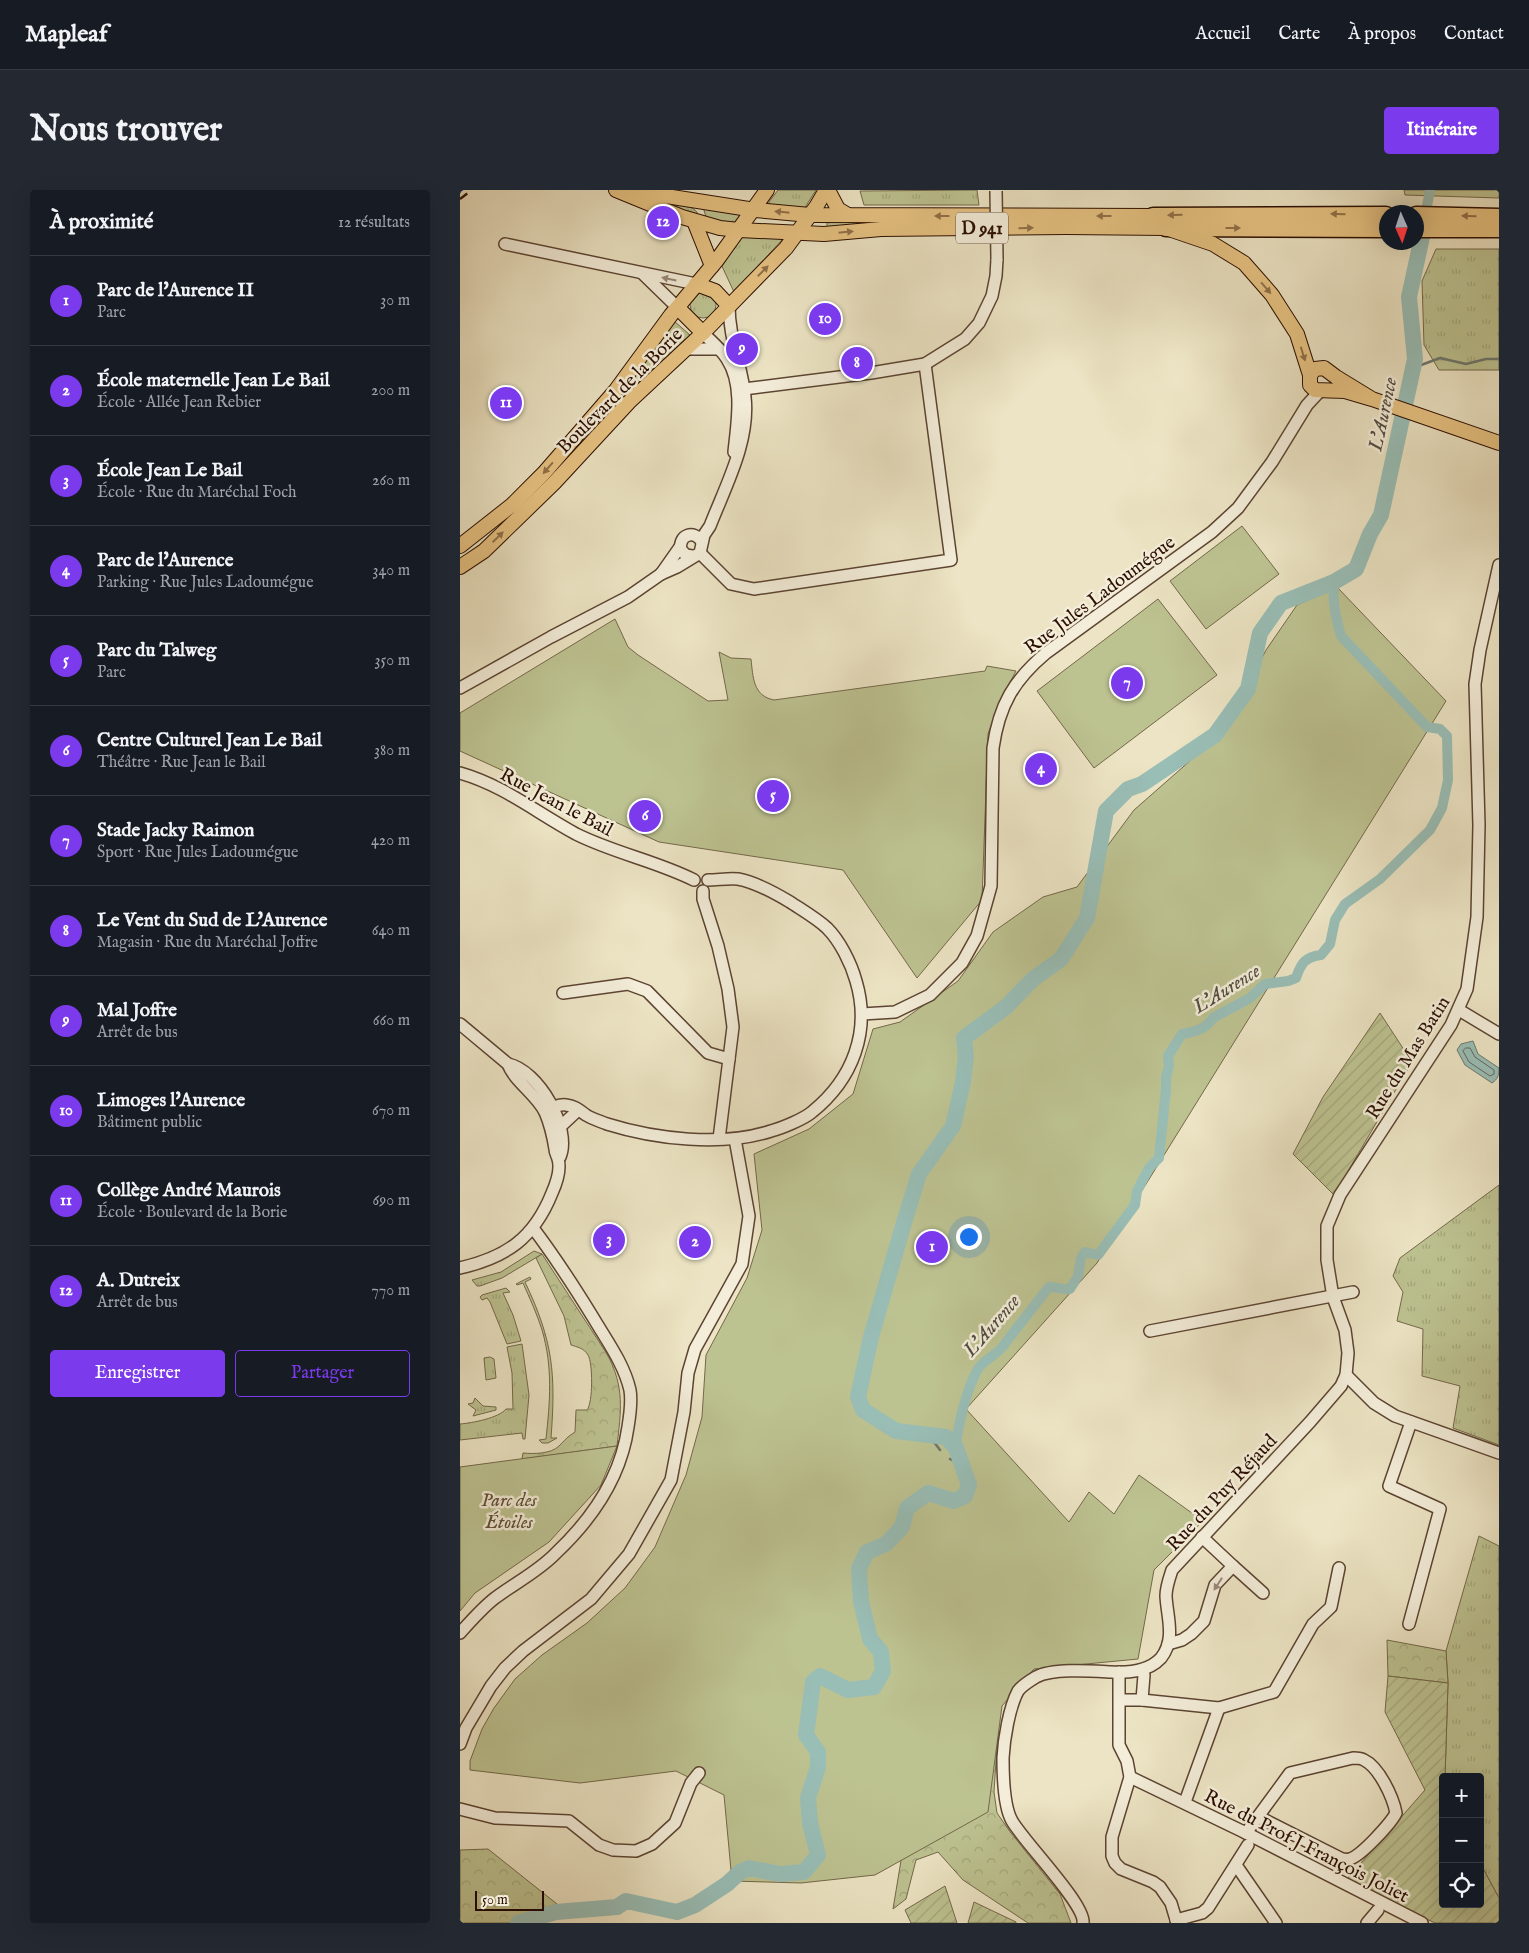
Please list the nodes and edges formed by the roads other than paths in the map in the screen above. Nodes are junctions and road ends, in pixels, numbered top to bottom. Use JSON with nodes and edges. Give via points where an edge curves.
{"nodes":[{"id":1,"x":616,"y":190,"type":"edge"},
{"id":2,"x":625,"y":190,"type":"edge"},
{"id":3,"x":767,"y":190,"type":"edge"},
{"id":4,"x":827,"y":190,"type":"edge"},
{"id":5,"x":996,"y":190,"type":"edge"},
{"id":6,"x":754,"y":210,"type":"junction"},
{"id":7,"x":810,"y":215,"type":"junction"},
{"id":8,"x":848,"y":215,"type":"junction"},
{"id":9,"x":1379,"y":215,"type":"edge"},
{"id":10,"x":1153,"y":216,"type":"joint"},
{"id":11,"x":1424,"y":216,"type":"edge"},
{"id":12,"x":1499,"y":217,"type":"edge"},
{"id":13,"x":694,"y":221,"type":"junction"},
{"id":14,"x":1166,"y":228,"type":"junction"},
{"id":15,"x":1379,"y":229,"type":"edge"},
{"id":16,"x":1424,"y":229,"type":"edge"},
{"id":17,"x":1499,"y":229,"type":"edge"},
{"id":18,"x":739,"y":230,"type":"junction"},
{"id":19,"x":798,"y":233,"type":"junction"},
{"id":20,"x":505,"y":244,"type":"dead end"},
{"id":21,"x":712,"y":266,"type":"junction"},
{"id":22,"x":642,"y":273,"type":"junction"},
{"id":23,"x":696,"y":284,"type":"junction"},
{"id":24,"x":729,"y":306,"type":"junction"},
{"id":25,"x":678,"y":308,"type":"junction"},
{"id":26,"x":703,"y":333,"type":"junction"},
{"id":27,"x":686,"y":348,"type":"junction"},
{"id":28,"x":719,"y":349,"type":"junction"},
{"id":29,"x":925,"y":364,"type":"junction"},
{"id":30,"x":1332,"y":374,"type":"junction"},
{"id":31,"x":740,"y":386,"type":"junction"},
{"id":32,"x":1317,"y":386,"type":"junction"},
{"id":33,"x":1372,"y":399,"type":"junction"},
{"id":34,"x":1499,"y":443,"type":"edge"},
{"id":35,"x":719,"y":504,"type":"junction"},
{"id":36,"x":692,"y":534,"type":"junction"},
{"id":37,"x":460,"y":546,"type":"edge"},
{"id":38,"x":680,"y":547,"type":"junction"},
{"id":39,"x":698,"y":550,"type":"junction"},
{"id":40,"x":1499,"y":565,"type":"edge"},
{"id":41,"x":460,"y":567,"type":"edge"},
{"id":42,"x":661,"y":574,"type":"junction"},
{"id":43,"x":460,"y":688,"type":"edge"},
{"id":44,"x":460,"y":773,"type":"edge"},
{"id":45,"x":694,"y":880,"type":"junction"},
{"id":46,"x":708,"y":880,"type":"junction"},
{"id":47,"x":702,"y":890,"type":"junction"},
{"id":48,"x":563,"y":993,"type":"dead end"},
{"id":49,"x":1459,"y":1010,"type":"junction"},
{"id":50,"x":862,"y":1014,"type":"junction"},
{"id":51,"x":460,"y":1024,"type":"edge"},
{"id":52,"x":1499,"y":1034,"type":"edge"},
{"id":53,"x":729,"y":1059,"type":"junction"},
{"id":54,"x":550,"y":1112,"type":"junction"},
{"id":55,"x":581,"y":1114,"type":"junction"},
{"id":56,"x":560,"y":1127,"type":"junction"},
{"id":57,"x":719,"y":1139,"type":"junction"},
{"id":58,"x":735,"y":1139,"type":"junction"},
{"id":59,"x":558,"y":1160,"type":"junction"},
{"id":60,"x":533,"y":1228,"type":"junction"},
{"id":61,"x":460,"y":1268,"type":"edge"},
{"id":62,"x":1353,"y":1292,"type":"dead end"},
{"id":63,"x":1333,"y":1297,"type":"junction"},
{"id":64,"x":1150,"y":1331,"type":"dead end"},
{"id":65,"x":1346,"y":1375,"type":"junction"},
{"id":66,"x":1411,"y":1422,"type":"junction"},
{"id":67,"x":1499,"y":1453,"type":"edge"},
{"id":68,"x":1202,"y":1537,"type":"junction"},
{"id":69,"x":1233,"y":1566,"type":"junction"},
{"id":70,"x":1339,"y":1568,"type":"dead end"},
{"id":71,"x":1263,"y":1593,"type":"dead end"},
{"id":72,"x":1409,"y":1624,"type":"dead end"},
{"id":73,"x":460,"y":1632,"type":"edge"},
{"id":74,"x":1168,"y":1644,"type":"junction"},
{"id":75,"x":1142,"y":1670,"type":"junction"},
{"id":76,"x":1119,"y":1672,"type":"junction"},
{"id":77,"x":1120,"y":1700,"type":"junction"},
{"id":78,"x":1142,"y":1700,"type":"junction"},
{"id":79,"x":1219,"y":1708,"type":"junction"},
{"id":80,"x":460,"y":1744,"type":"edge"},
{"id":81,"x":699,"y":1773,"type":"dead end"},
{"id":82,"x":1130,"y":1777,"type":"junction"},
{"id":83,"x":1185,"y":1802,"type":"junction"},
{"id":84,"x":460,"y":1809,"type":"edge"},
{"id":85,"x":1258,"y":1817,"type":"junction"},
{"id":86,"x":1246,"y":1833,"type":"junction"},
{"id":87,"x":1248,"y":1845,"type":"dead end"},
{"id":88,"x":1236,"y":1866,"type":"junction"},
{"id":89,"x":1378,"y":1910,"type":"dead end"},
{"id":90,"x":1176,"y":1921,"type":"edge"},
{"id":91,"x":1083,"y":1923,"type":"edge"},
{"id":92,"x":1276,"y":1923,"type":"edge"},
{"id":93,"x":1367,"y":1923,"type":"edge"},
{"id":94,"x":1422,"y":1923,"type":"edge"}],
"edges":[{"from":1,"to":13,"type":"main road"},
{"from":2,"to":6,"type":"main road"},
{"from":3,"to":6,"type":"main road","name":"Boulevard de la Borie"},
{"from":4,"to":7,"type":"main road","name":"Boulevard de la Borie"},
{"from":4,"to":8,"type":"main road","via":[[838,209]]},
{"from":5,"to":29,"type":"street","bridge":true,"via":[[996,276],[992,296],[979,323],[965,339]]},
{"from":7,"to":6,"type":"main road","one_way":true},
{"from":6,"to":18,"type":"main road","name":"Boulevard de la Borie"},
{"from":7,"to":8,"type":"main road","number":"D 941"},
{"from":7,"to":19,"type":"main road","name":"Boulevard de la Borie"},
{"from":10,"to":8,"type":"main road","number":"D 941","one_way":true},
{"from":9,"to":10,"type":"highway","number":"D 941","one_way":true},
{"from":12,"to":11,"type":"highway","one_way":true},
{"from":13,"to":18,"type":"main road"},
{"from":13,"to":21,"type":"main road"},
{"from":14,"to":15,"type":"highway","number":"D 941","one_way":true},
{"from":19,"to":14,"type":"main road","number":"D 941","one_way":true,"via":[[920,228]]},
{"from":14,"to":32,"type":"main road","one_way":true,"via":[[1213,244],[1244,263],[1272,295],[1297,334]]},
{"from":16,"to":17,"type":"highway"},
{"from":18,"to":19,"type":"main road"},
{"from":18,"to":21,"type":"main road","name":"Boulevard de la Borie"},
{"from":24,"to":19,"type":"main road","name":"Boulevard de la Borie","one_way":true},
{"from":20,"to":22,"type":"street"},
{"from":21,"to":23,"type":"main road","name":"Boulevard de la Borie"},
{"from":23,"to":22,"type":"street","one_way":true},
{"from":22,"to":25,"type":"street"},
{"from":23,"to":24,"type":"main road","via":[[715,291]]},
{"from":23,"to":25,"type":"main road","name":"Boulevard de la Borie"},
{"from":24,"to":26,"type":"main road","name":"Boulevard de la Borie"},
{"from":24,"to":31,"type":"street","via":[[729,325]]},
{"from":25,"to":26,"type":"main road"},
{"from":25,"to":37,"type":"main road","name":"Boulevard de la Borie","one_way":true,"via":[[616,390],[544,473],[512,505]]},
{"from":26,"to":27,"type":"main road","name":"Boulevard de la Borie"},
{"from":26,"to":28,"type":"street"},
{"from":27,"to":28,"type":"street"},
{"from":41,"to":27,"type":"main road","name":"Boulevard de la Borie","one_way":true,"via":[[484,551]]},
{"from":28,"to":31,"type":"street","via":[[727,358]]},
{"from":29,"to":31,"type":"street"},
{"from":29,"to":39,"type":"street","via":[[951,560],[754,589],[731,584]]},
{"from":30,"to":32,"type":"main road","via":[[1332,386]]},
{"from":30,"to":32,"type":"main road","via":[[1324,368],[1312,371]]},
{"from":30,"to":33,"type":"main road"},
{"from":31,"to":35,"type":"street","via":[[746,411],[744,432]]},
{"from":32,"to":33,"type":"main road"},
{"from":32,"to":50,"type":"street","name":"Rue Jules Ladoumégue","via":[[1272,462],[1238,508],[1212,532],[1046,653],[1012,688],[995,733],[991,886],[977,936],[962,963],[930,995],[894,1012]]},
{"from":33,"to":34,"type":"main road"},
{"from":35,"to":36,"type":"street"},
{"from":35,"to":39,"type":"street"},
{"from":36,"to":38,"type":"street","via":[[684,536]]},
{"from":36,"to":39,"type":"street","via":[[699,536]]},
{"from":38,"to":39,"type":"street","via":[[686,555]]},
{"from":38,"to":42,"type":"street"},
{"from":39,"to":42,"type":"street","via":[[677,567]]},
{"from":40,"to":49,"type":"street","name":"Rue du Mas Batin","via":[[1475,684],[1479,825],[1477,917],[1467,989]]},
{"from":42,"to":43,"type":"street","via":[[628,597]]},
{"from":44,"to":45,"type":"street","name":"Rue Jean le Bail","via":[[506,792],[604,847]]},
{"from":45,"to":46,"type":"street","via":[[701,876]]},
{"from":45,"to":47,"type":"street","via":[[695,888]]},
{"from":46,"to":47,"type":"street","via":[[708,886]]},
{"from":46,"to":50,"type":"street","via":[[739,879],[775,893],[828,929],[851,963]]},
{"from":47,"to":53,"type":"street","via":[[728,988],[732,1027]]},
{"from":48,"to":53,"type":"street","via":[[628,984],[646,991],[708,1053]]},
{"from":49,"to":52,"type":"street"},
{"from":49,"to":63,"type":"street","name":"Rue du Mas Batin","via":[[1340,1195],[1327,1226],[1327,1260]]},
{"from":50,"to":58,"type":"street","via":[[858,1045],[850,1068],[833,1092],[811,1114],[772,1131]]},
{"from":51,"to":54,"type":"street","via":[[538,1084]]},
{"from":53,"to":57,"type":"street"},
{"from":54,"to":55,"type":"street","via":[[566,1105],[576,1107]]},
{"from":54,"to":56,"type":"street"},
{"from":54,"to":59,"type":"street"},
{"from":55,"to":56,"type":"street"},
{"from":55,"to":57,"type":"street","via":[[643,1134]]},
{"from":56,"to":59,"type":"street","via":[[562,1155]]},
{"from":57,"to":58,"type":"street"},
{"from":58,"to":80,"type":"street","via":[[749,1216],[742,1264],[695,1349],[670,1480],[629,1554],[591,1599],[505,1668],[490,1686]]},
{"from":59,"to":60,"type":"street","via":[[556,1182],[542,1216]]},
{"from":60,"to":61,"type":"street","via":[[506,1251],[481,1263]]},
{"from":60,"to":73,"type":"street","via":[[565,1272],[626,1374],[631,1410],[627,1438],[608,1489],[591,1516],[556,1554],[495,1598]]},
{"from":62,"to":63,"type":"street"},
{"from":63,"to":64,"type":"street"},
{"from":63,"to":65,"type":"street","name":"Rue du Mas Batin","via":[[1345,1330]]},
{"from":65,"to":66,"type":"street","via":[[1374,1403]]},
{"from":65,"to":68,"type":"street","name":"Rue du Puy Réjaud","via":[[1341,1386],[1310,1422]]},
{"from":66,"to":67,"type":"street"},
{"from":66,"to":72,"type":"street","via":[[1389,1486],[1440,1508]]},
{"from":68,"to":69,"type":"street"},
{"from":68,"to":74,"type":"street","name":"Rue du Puy Réjaud","via":[[1172,1570],[1167,1582]]},
{"from":69,"to":71,"type":"street"},
{"from":69,"to":74,"type":"street","one_way":true,"via":[[1215,1585],[1204,1621],[1182,1640]]},
{"from":70,"to":79,"type":"street","via":[[1331,1607],[1313,1624],[1274,1692]]},
{"from":74,"to":75,"type":"street","via":[[1161,1657]]},
{"from":75,"to":76,"type":"street"},
{"from":75,"to":78,"type":"street"},
{"from":76,"to":77,"type":"street"},
{"from":76,"to":91,"type":"street","via":[[1066,1671],[1037,1676],[1019,1690],[1009,1716],[1003,1758],[1011,1819],[1074,1900]]},
{"from":77,"to":78,"type":"street"},
{"from":77,"to":82,"type":"street","via":[[1119,1745]]},
{"from":78,"to":79,"type":"street"},
{"from":79,"to":83,"type":"street","name":"Rue du Prof J François Joliet"},
{"from":81,"to":84,"type":"street","via":[[691,1783],[675,1823],[652,1844],[636,1851],[613,1850],[569,1822],[495,1818]]},
{"from":82,"to":83,"type":"street"},
{"from":82,"to":90,"type":"street","via":[[1112,1837],[1112,1856],[1121,1869],[1160,1887]]},
{"from":83,"to":86,"type":"street","name":"Rue du Prof J François Joliet"},
{"from":85,"to":85,"type":"street","via":[[1290,1773],[1352,1758],[1363,1759],[1373,1766],[1392,1797],[1396,1813],[1388,1827],[1350,1859],[1342,1859]]},
{"from":85,"to":86,"type":"street"},
{"from":86,"to":94,"type":"street","name":"Rue du Prof J François Joliet"},
{"from":87,"to":88,"type":"street"},
{"from":88,"to":90,"type":"street","via":[[1208,1908]]},
{"from":88,"to":92,"type":"street"},
{"from":89,"to":93,"type":"street"}]}
